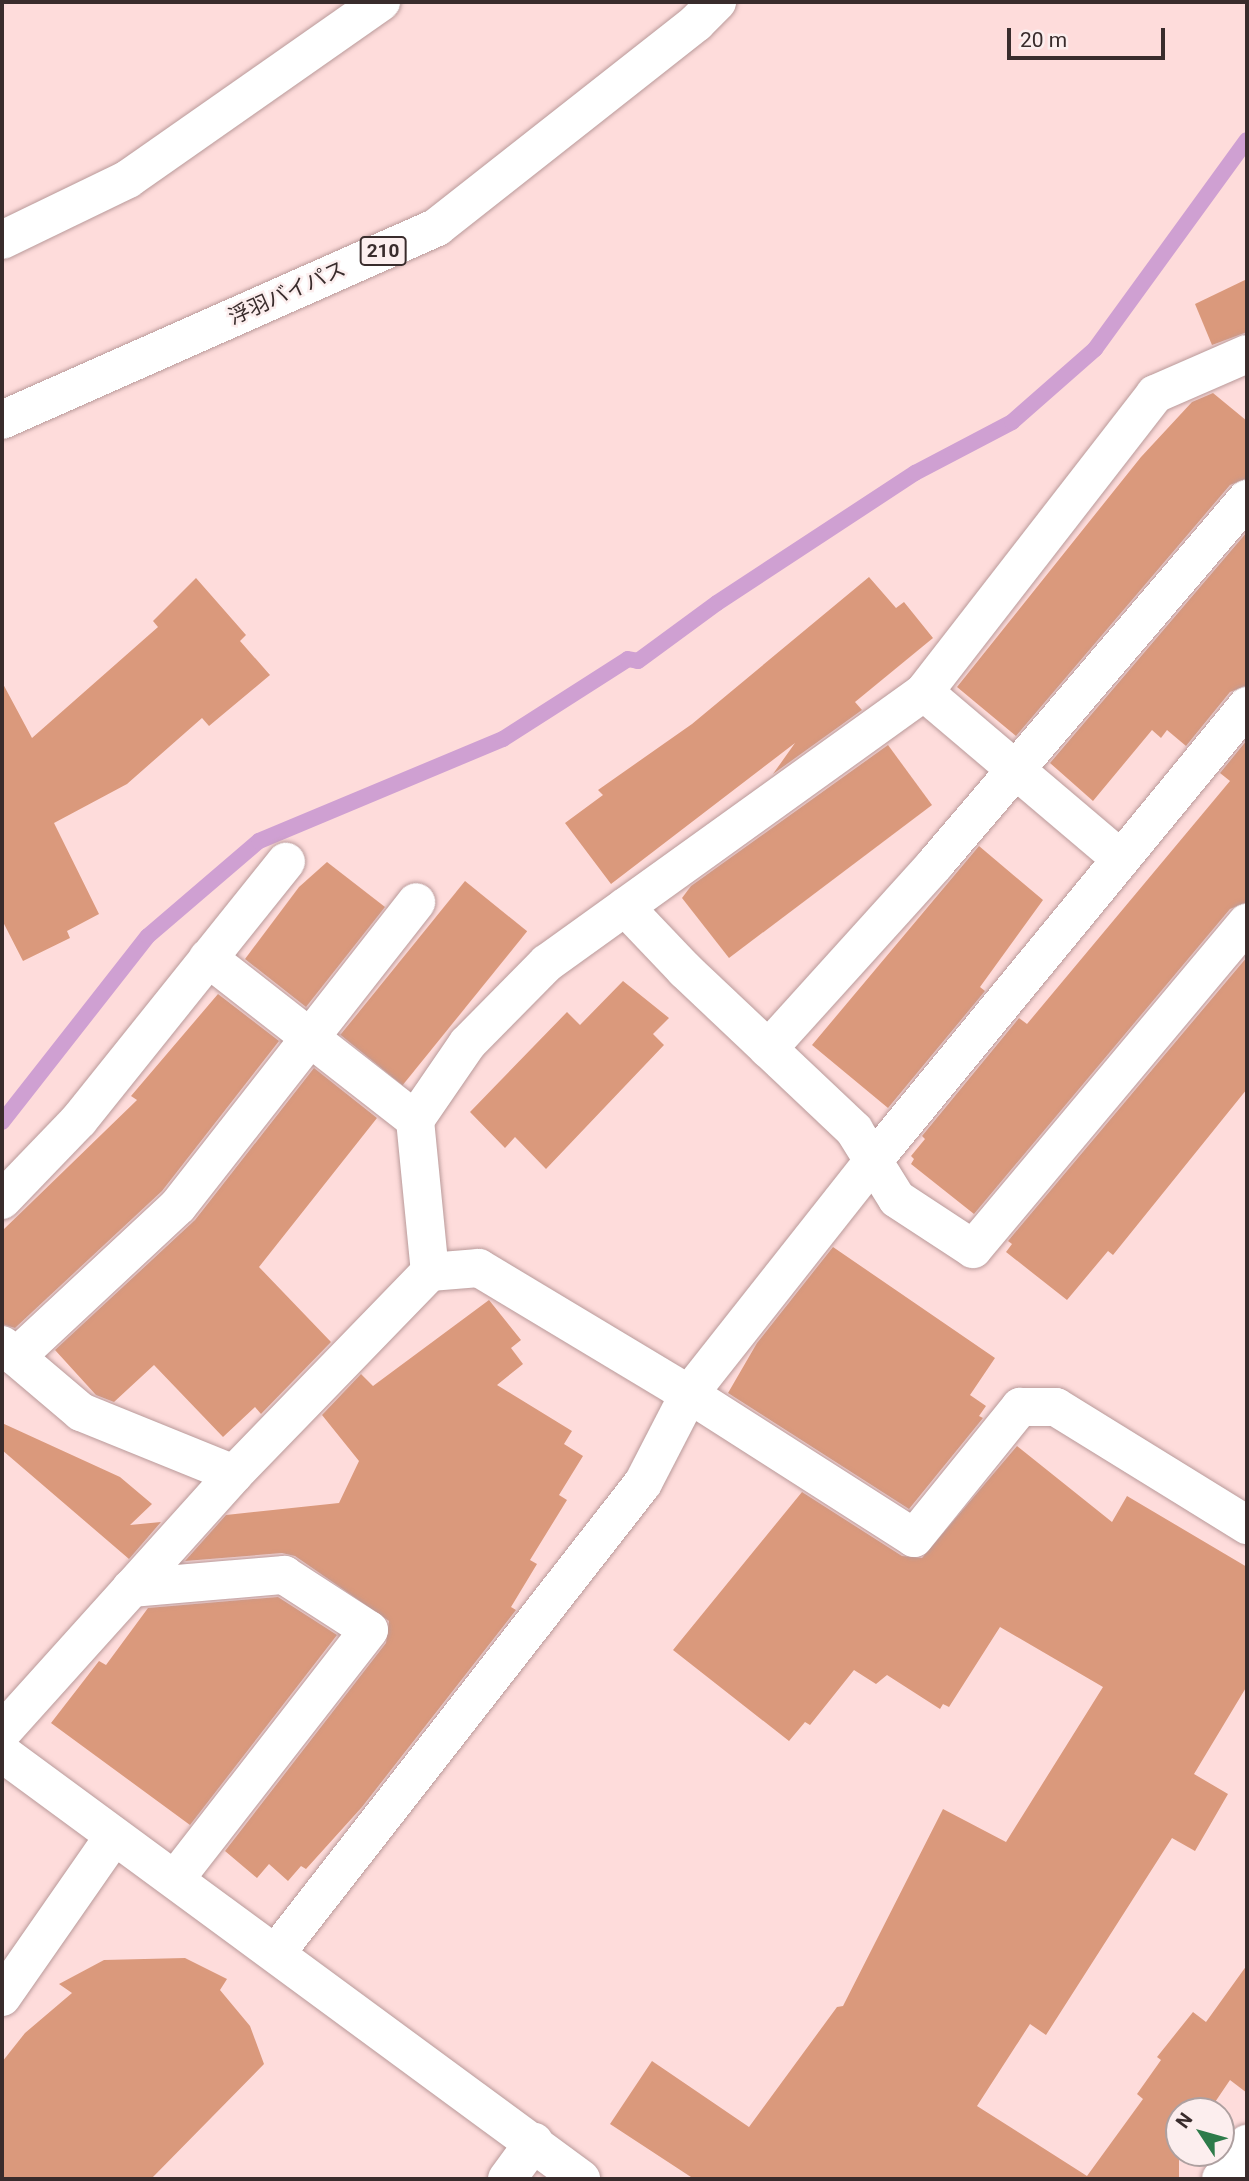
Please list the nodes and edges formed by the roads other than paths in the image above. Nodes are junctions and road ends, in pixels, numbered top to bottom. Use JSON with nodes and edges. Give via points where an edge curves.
{"nodes":[{"id":1,"x":381,"y":2,"type":"edge"},
{"id":2,"x":716,"y":2,"type":"edge"},
{"id":3,"x":2,"y":240,"type":"edge"},
{"id":4,"x":1238,"y":367,"type":"edge"},
{"id":5,"x":2,"y":420,"type":"edge"},
{"id":6,"x":1247,"y":499,"type":"edge"},
{"id":7,"x":923,"y":692,"type":"junction"},
{"id":8,"x":1247,"y":706,"type":"edge"},
{"id":9,"x":1015,"y":769,"type":"junction"},
{"id":10,"x":1121,"y":859,"type":"junction"},
{"id":11,"x":286,"y":862,"type":"dead end"},
{"id":12,"x":416,"y":902,"type":"dead end"},
{"id":13,"x":625,"y":907,"type":"junction"},
{"id":14,"x":1247,"y":923,"type":"edge"},
{"id":15,"x":208,"y":958,"type":"junction"},
{"id":16,"x":310,"y":1038,"type":"junction"},
{"id":17,"x":768,"y":1049,"type":"junction"},
{"id":18,"x":415,"y":1119,"type":"junction"},
{"id":19,"x":873,"y":1161,"type":"junction"},
{"id":20,"x":2,"y":1200,"type":"edge"},
{"id":21,"x":430,"y":1272,"type":"junction"},
{"id":22,"x":9,"y":1351,"type":"edge"},
{"id":23,"x":689,"y":1394,"type":"junction"},
{"id":24,"x":234,"y":1474,"type":"junction"},
{"id":25,"x":1247,"y":1525,"type":"edge"},
{"id":26,"x":131,"y":1588,"type":"junction"},
{"id":27,"x":2,"y":1731,"type":"edge"},
{"id":28,"x":2,"y":1753,"type":"edge"},
{"id":29,"x":114,"y":1836,"type":"junction"},
{"id":30,"x":175,"y":1879,"type":"junction"},
{"id":31,"x":276,"y":1953,"type":"junction"},
{"id":32,"x":2,"y":1997,"type":"edge"},
{"id":33,"x":534,"y":2142,"type":"junction"},
{"id":34,"x":1247,"y":2144,"type":"edge"},
{"id":35,"x":506,"y":2179,"type":"edge"},
{"id":36,"x":582,"y":2179,"type":"edge"},
{"id":37,"x":1221,"y":2179,"type":"edge"}],
"edges":[{"from":1,"to":3,"type":"main road","via":[[128,179]]},
{"from":2,"to":5,"type":"main road","name":"浮羽バイパス","number":"210","via":[[696,23],[437,227]]},
{"from":4,"to":7,"type":"main road","via":[[1155,394]]},
{"from":6,"to":9,"type":"main road"},
{"from":7,"to":9,"type":"main road"},
{"from":7,"to":13,"type":"main road"},
{"from":8,"to":10,"type":"main road"},
{"from":9,"to":10,"type":"main road"},
{"from":9,"to":17,"type":"main road"},
{"from":10,"to":19,"type":"main road"},
{"from":11,"to":15,"type":"main road"},
{"from":12,"to":16,"type":"main road"},
{"from":13,"to":17,"type":"main road"},
{"from":13,"to":18,"type":"main road","via":[[547,962],[468,1043]]},
{"from":14,"to":19,"type":"main road","via":[[973,1249],[897,1199]]},
{"from":15,"to":16,"type":"main road"},
{"from":15,"to":20,"type":"main road","via":[[79,1120]]},
{"from":16,"to":18,"type":"main road"},
{"from":16,"to":22,"type":"main road","via":[[178,1206]]},
{"from":17,"to":19,"type":"main road","via":[[854,1130]]},
{"from":18,"to":21,"type":"main road"},
{"from":19,"to":23,"type":"main road"},
{"from":21,"to":23,"type":"main road","via":[[479,1268]]},
{"from":21,"to":24,"type":"main road"},
{"from":22,"to":24,"type":"main road","via":[[81,1412]]},
{"from":23,"to":25,"type":"main road","via":[[914,1538],[1020,1407],[1056,1406]]},
{"from":23,"to":31,"type":"main road","via":[[643,1483]]},
{"from":24,"to":26,"type":"main road"},
{"from":26,"to":27,"type":"main road"},
{"from":26,"to":30,"type":"main road","via":[[284,1575],[369,1630]]},
{"from":28,"to":29,"type":"main road"},
{"from":29,"to":30,"type":"main road"},
{"from":29,"to":32,"type":"main road"},
{"from":30,"to":31,"type":"main road"},
{"from":31,"to":33,"type":"main road"},
{"from":33,"to":35,"type":"main road"},
{"from":33,"to":36,"type":"main road"},
{"from":34,"to":37,"type":"main road"}]}
